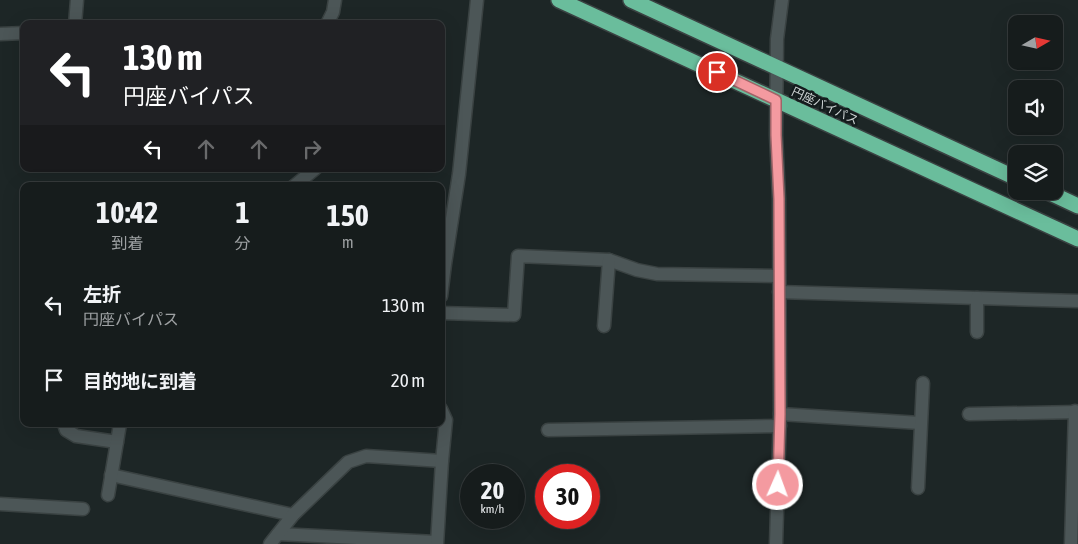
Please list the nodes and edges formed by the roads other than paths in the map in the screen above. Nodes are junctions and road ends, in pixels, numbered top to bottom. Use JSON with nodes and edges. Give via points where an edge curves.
{"nodes":[{"id":1,"x":77,"y":0,"type":"edge"},
{"id":2,"x":335,"y":0,"type":"edge"},
{"id":3,"x":477,"y":0,"type":"edge"},
{"id":4,"x":558,"y":0,"type":"edge"},
{"id":5,"x":631,"y":0,"type":"edge"},
{"id":6,"x":782,"y":0,"type":"edge"},
{"id":7,"x":75,"y":20,"type":"edge"},
{"id":8,"x":328,"y":20,"type":"edge"},
{"id":9,"x":20,"y":33,"type":"edge"},
{"id":10,"x":0,"y":34,"type":"edge"},
{"id":11,"x":777,"y":67,"type":"junction"},
{"id":12,"x":776,"y":100,"type":"junction"},
{"id":13,"x":311,"y":172,"type":"edge"},
{"id":14,"x":1008,"y":174,"type":"edge"},
{"id":15,"x":299,"y":182,"type":"edge"},
{"id":16,"x":1063,"y":199,"type":"edge"},
{"id":17,"x":1078,"y":206,"type":"edge"},
{"id":18,"x":1078,"y":239,"type":"edge"},
{"id":19,"x":445,"y":253,"type":"edge"},
{"id":20,"x":609,"y":260,"type":"junction"},
{"id":21,"x":779,"y":276,"type":"junction"},
{"id":22,"x":779,"y":292,"type":"junction"},
{"id":23,"x":977,"y":298,"type":"junction"},
{"id":24,"x":1078,"y":300,"type":"edge"},
{"id":25,"x":445,"y":313,"type":"edge"},
{"id":26,"x":604,"y":326,"type":"dead end"},
{"id":27,"x":977,"y":332,"type":"dead end"},
{"id":28,"x":923,"y":383,"type":"dead end"},
{"id":29,"x":1077,"y":411,"type":"edge"},
{"id":30,"x":970,"y":414,"type":"dead end"},
{"id":31,"x":445,"y":418,"type":"edge"},
{"id":32,"x":780,"y":420,"type":"junction"},
{"id":33,"x":920,"y":423,"type":"junction"},
{"id":34,"x":65,"y":427,"type":"edge"},
{"id":35,"x":120,"y":427,"type":"edge"},
{"id":36,"x":548,"y":430,"type":"dead end"},
{"id":37,"x":117,"y":442,"type":"junction"},
{"id":38,"x":442,"y":461,"type":"junction"},
{"id":39,"x":111,"y":475,"type":"junction"},
{"id":40,"x":918,"y":488,"type":"dead end"},
{"id":41,"x":108,"y":495,"type":"dead end"},
{"id":42,"x":0,"y":504,"type":"edge"},
{"id":43,"x":83,"y":510,"type":"dead end"},
{"id":44,"x":292,"y":515,"type":"junction"},
{"id":45,"x":274,"y":539,"type":"edge"},
{"id":46,"x":436,"y":543,"type":"edge"},
{"id":47,"x":776,"y":544,"type":"edge"},
{"id":48,"x":1071,"y":544,"type":"edge"}],
"edges":[{"from":1,"to":7,"type":"street"},
{"from":2,"to":8,"type":"street"},
{"from":3,"to":19,"type":"street","via":[[459,174]]},
{"from":4,"to":12,"type":"highway","name":"円座バイパス"},
{"from":5,"to":11,"type":"highway","name":"円座バイパス"},
{"from":6,"to":11,"type":"street"},
{"from":9,"to":10,"type":"street"},
{"from":11,"to":12,"type":"street"},
{"from":11,"to":14,"type":"highway","name":"円座バイパス"},
{"from":12,"to":18,"type":"highway","name":"円座バイパス"},
{"from":12,"to":21,"type":"street"},
{"from":13,"to":15,"type":"street"},
{"from":16,"to":17,"type":"highway"},
{"from":20,"to":21,"type":"street","via":[[657,274]]},
{"from":20,"to":25,"type":"street","via":[[518,256],[514,315]]},
{"from":20,"to":26,"type":"street"},
{"from":21,"to":22,"type":"street"},
{"from":22,"to":23,"type":"street"},
{"from":22,"to":32,"type":"street"},
{"from":23,"to":24,"type":"street"},
{"from":23,"to":27,"type":"street"},
{"from":28,"to":33,"type":"street"},
{"from":29,"to":30,"type":"street"},
{"from":29,"to":48,"type":"street"},
{"from":31,"to":38,"type":"street"},
{"from":32,"to":33,"type":"street"},
{"from":32,"to":36,"type":"street"},
{"from":32,"to":47,"type":"street"},
{"from":33,"to":40,"type":"street"},
{"from":34,"to":37,"type":"street","via":[[76,436]]},
{"from":35,"to":37,"type":"street"},
{"from":37,"to":39,"type":"street"},
{"from":38,"to":44,"type":"street","via":[[366,456],[348,462]]},
{"from":38,"to":46,"type":"street"},
{"from":39,"to":41,"type":"street"},
{"from":39,"to":44,"type":"street"},
{"from":42,"to":43,"type":"street"},
{"from":44,"to":45,"type":"street"},
{"from":45,"to":46,"type":"street"}]}
